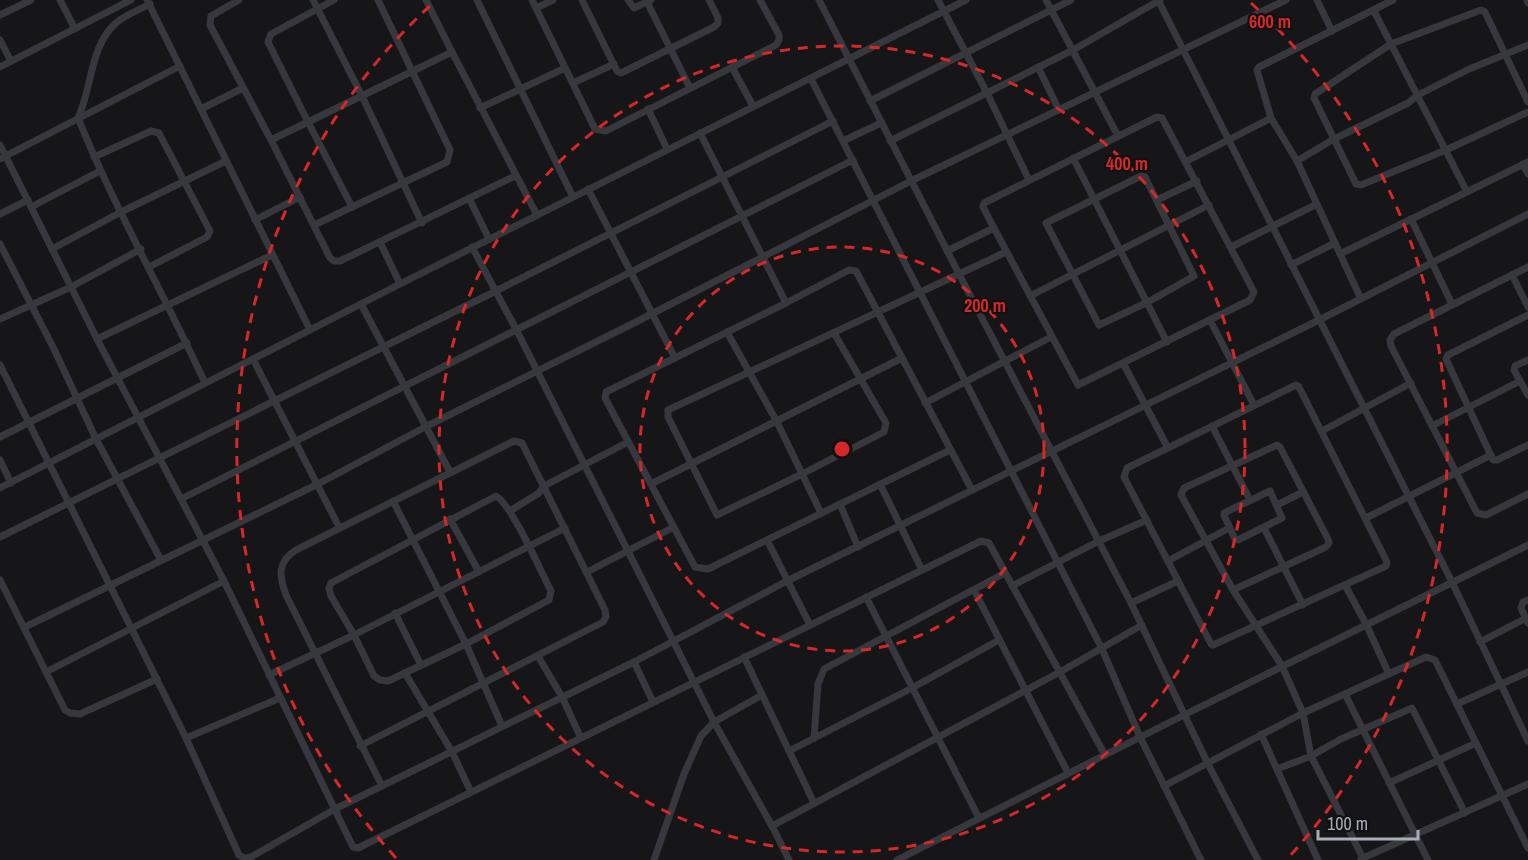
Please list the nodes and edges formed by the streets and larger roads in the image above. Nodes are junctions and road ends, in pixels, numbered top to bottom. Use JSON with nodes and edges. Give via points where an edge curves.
{"nodes":[{"id":1,"x":32,"y":0,"type":"edge"},
{"id":2,"x":60,"y":0,"type":"edge"},
{"id":3,"x":131,"y":0,"type":"edge"},
{"id":4,"x":239,"y":0,"type":"edge"},
{"id":5,"x":313,"y":0,"type":"edge"},
{"id":6,"x":334,"y":0,"type":"edge"},
{"id":7,"x":378,"y":0,"type":"edge"},
{"id":8,"x":426,"y":0,"type":"edge"},
{"id":9,"x":477,"y":0,"type":"edge"},
{"id":10,"x":532,"y":0,"type":"edge"},
{"id":11,"x":552,"y":0,"type":"edge"},
{"id":12,"x":582,"y":0,"type":"edge"},
{"id":13,"x":628,"y":0,"type":"edge"},
{"id":14,"x":709,"y":0,"type":"edge"},
{"id":15,"x":760,"y":0,"type":"edge"},
{"id":16,"x":819,"y":0,"type":"edge"},
{"id":17,"x":938,"y":0,"type":"edge"},
{"id":18,"x":966,"y":0,"type":"edge"},
{"id":19,"x":1046,"y":0,"type":"edge"},
{"id":20,"x":1071,"y":0,"type":"edge"},
{"id":21,"x":1159,"y":0,"type":"edge"},
{"id":22,"x":1286,"y":0,"type":"edge"},
{"id":23,"x":1317,"y":0,"type":"edge"},
{"id":24,"x":1393,"y":0,"type":"edge"},
{"id":25,"x":649,"y":1,"type":"edge"},
{"id":26,"x":148,"y":2,"type":"edge"},
{"id":27,"x":536,"y":8,"type":"junction"},
{"id":28,"x":318,"y":9,"type":"junction"},
{"id":29,"x":1052,"y":10,"type":"junction"},
{"id":30,"x":944,"y":11,"type":"junction"},
{"id":31,"x":1374,"y":11,"type":"junction"},
{"id":32,"x":0,"y":15,"type":"edge"},
{"id":33,"x":75,"y":29,"type":"junction"},
{"id":34,"x":1332,"y":31,"type":"junction"},
{"id":35,"x":0,"y":40,"type":"edge"},
{"id":36,"x":1391,"y":44,"type":"junction"},
{"id":37,"x":1528,"y":45,"type":"edge"},
{"id":38,"x":670,"y":50,"type":"junction"},
{"id":39,"x":1073,"y":50,"type":"junction"},
{"id":40,"x":1184,"y":50,"type":"junction"},
{"id":41,"x":452,"y":52,"type":"junction"},
{"id":42,"x":966,"y":53,"type":"junction"},
{"id":43,"x":1505,"y":55,"type":"junction"},
{"id":44,"x":849,"y":60,"type":"junction"},
{"id":45,"x":11,"y":61,"type":"junction"},
{"id":46,"x":614,"y":64,"type":"junction"},
{"id":47,"x":180,"y":66,"type":"junction"},
{"id":48,"x":0,"y":67,"type":"edge"},
{"id":49,"x":732,"y":67,"type":"junction"},
{"id":50,"x":1038,"y":67,"type":"junction"},
{"id":51,"x":565,"y":68,"type":"junction"},
{"id":52,"x":414,"y":71,"type":"junction"},
{"id":53,"x":811,"y":79,"type":"junction"},
{"id":54,"x":573,"y":83,"type":"junction"},
{"id":55,"x":243,"y":88,"type":"junction"},
{"id":56,"x":690,"y":88,"type":"junction"},
{"id":57,"x":521,"y":89,"type":"junction"},
{"id":58,"x":1095,"y":92,"type":"junction"},
{"id":59,"x":987,"y":93,"type":"junction"},
{"id":60,"x":1418,"y":95,"type":"junction"},
{"id":61,"x":362,"y":96,"type":"junction"},
{"id":62,"x":870,"y":101,"type":"junction"},
{"id":63,"x":1528,"y":102,"type":"edge"},
{"id":64,"x":753,"y":106,"type":"junction"},
{"id":65,"x":480,"y":108,"type":"junction"},
{"id":66,"x":201,"y":109,"type":"junction"},
{"id":67,"x":648,"y":109,"type":"junction"},
{"id":68,"x":1059,"y":110,"type":"junction"},
{"id":69,"x":1528,"y":112,"type":"edge"},
{"id":70,"x":78,"y":118,"type":"junction"},
{"id":71,"x":1271,"y":118,"type":"junction"},
{"id":72,"x":833,"y":120,"type":"junction"},
{"id":73,"x":308,"y":122,"type":"junction"},
{"id":74,"x":881,"y":123,"type":"junction"},
{"id":75,"x":700,"y":133,"type":"junction"},
{"id":76,"x":1008,"y":135,"type":"junction"},
{"id":77,"x":1118,"y":136,"type":"junction"},
{"id":78,"x":1334,"y":139,"type":"junction"},
{"id":79,"x":271,"y":140,"type":"junction"},
{"id":80,"x":1228,"y":140,"type":"junction"},
{"id":81,"x":843,"y":141,"type":"junction"},
{"id":82,"x":890,"y":141,"type":"junction"},
{"id":83,"x":0,"y":145,"type":"edge"},
{"id":84,"x":667,"y":149,"type":"junction"},
{"id":85,"x":1446,"y":150,"type":"junction"},
{"id":86,"x":94,"y":157,"type":"junction"},
{"id":87,"x":3,"y":158,"type":"edge"},
{"id":88,"x":1073,"y":158,"type":"junction"},
{"id":89,"x":853,"y":160,"type":"junction"},
{"id":90,"x":226,"y":161,"type":"junction"},
{"id":91,"x":1186,"y":161,"type":"junction"},
{"id":92,"x":1297,"y":161,"type":"junction"},
{"id":93,"x":1525,"y":163,"type":"edge"},
{"id":94,"x":100,"y":171,"type":"junction"},
{"id":95,"x":1528,"y":174,"type":"edge"},
{"id":96,"x":515,"y":176,"type":"junction"},
{"id":97,"x":723,"y":176,"type":"junction"},
{"id":98,"x":1029,"y":180,"type":"junction"},
{"id":99,"x":184,"y":181,"type":"junction"},
{"id":100,"x":911,"y":181,"type":"junction"},
{"id":101,"x":1197,"y":181,"type":"junction"},
{"id":102,"x":403,"y":183,"type":"junction"},
{"id":103,"x":588,"y":189,"type":"junction"},
{"id":104,"x":1467,"y":192,"type":"junction"},
{"id":105,"x":300,"y":197,"type":"junction"},
{"id":106,"x":573,"y":197,"type":"junction"},
{"id":107,"x":469,"y":198,"type":"junction"},
{"id":108,"x":1095,"y":198,"type":"junction"},
{"id":109,"x":874,"y":200,"type":"junction"},
{"id":110,"x":1157,"y":200,"type":"junction"},
{"id":111,"x":29,"y":204,"type":"junction"},
{"id":112,"x":1317,"y":204,"type":"junction"},
{"id":113,"x":1209,"y":206,"type":"junction"},
{"id":114,"x":352,"y":207,"type":"junction"},
{"id":115,"x":121,"y":212,"type":"junction"},
{"id":116,"x":0,"y":214,"type":"edge"},
{"id":117,"x":1528,"y":214,"type":"edge"},
{"id":118,"x":537,"y":215,"type":"junction"},
{"id":119,"x":743,"y":216,"type":"junction"},
{"id":120,"x":1411,"y":219,"type":"junction"},
{"id":121,"x":255,"y":220,"type":"junction"},
{"id":122,"x":422,"y":223,"type":"junction"},
{"id":123,"x":314,"y":225,"type":"junction"},
{"id":124,"x":1170,"y":225,"type":"junction"},
{"id":125,"x":1272,"y":226,"type":"junction"},
{"id":126,"x":994,"y":228,"type":"junction"},
{"id":127,"x":611,"y":233,"type":"junction"},
{"id":128,"x":489,"y":239,"type":"junction"},
{"id":129,"x":380,"y":242,"type":"junction"},
{"id":130,"x":1335,"y":243,"type":"junction"},
{"id":131,"x":0,"y":244,"type":"edge"},
{"id":132,"x":1232,"y":247,"type":"junction"},
{"id":133,"x":472,"y":248,"type":"junction"},
{"id":134,"x":52,"y":249,"type":"junction"},
{"id":135,"x":141,"y":249,"type":"junction"},
{"id":136,"x":1121,"y":250,"type":"junction"},
{"id":137,"x":947,"y":251,"type":"junction"},
{"id":138,"x":1006,"y":252,"type":"junction"},
{"id":139,"x":1340,"y":254,"type":"junction"},
{"id":140,"x":272,"y":255,"type":"junction"},
{"id":141,"x":764,"y":256,"type":"junction"},
{"id":142,"x":1431,"y":263,"type":"junction"},
{"id":143,"x":1292,"y":265,"type":"junction"},
{"id":144,"x":149,"y":267,"type":"junction"},
{"id":145,"x":1528,"y":267,"type":"edge"},
{"id":146,"x":631,"y":272,"type":"junction"},
{"id":147,"x":959,"y":274,"type":"junction"},
{"id":148,"x":1512,"y":274,"type":"junction"},
{"id":149,"x":1072,"y":275,"type":"junction"},
{"id":150,"x":400,"y":284,"type":"junction"},
{"id":151,"x":71,"y":287,"type":"junction"},
{"id":152,"x":496,"y":291,"type":"junction"},
{"id":153,"x":921,"y":292,"type":"junction"},
{"id":154,"x":1030,"y":296,"type":"junction"},
{"id":155,"x":1361,"y":299,"type":"junction"},
{"id":156,"x":1148,"y":302,"type":"junction"},
{"id":157,"x":786,"y":303,"type":"junction"},
{"id":158,"x":361,"y":304,"type":"junction"},
{"id":159,"x":1452,"y":304,"type":"junction"},
{"id":160,"x":31,"y":305,"type":"junction"},
{"id":161,"x":167,"y":306,"type":"junction"},
{"id":162,"x":1528,"y":307,"type":"edge"},
{"id":163,"x":878,"y":312,"type":"junction"},
{"id":164,"x":653,"y":313,"type":"junction"},
{"id":165,"x":1528,"y":315,"type":"edge"},
{"id":166,"x":0,"y":319,"type":"edge"},
{"id":167,"x":1210,"y":320,"type":"junction"},
{"id":168,"x":1319,"y":320,"type":"junction"},
{"id":169,"x":516,"y":329,"type":"junction"},
{"id":170,"x":310,"y":330,"type":"junction"},
{"id":171,"x":727,"y":332,"type":"junction"},
{"id":172,"x":834,"y":333,"type":"junction"},
{"id":173,"x":1051,"y":337,"type":"junction"},
{"id":174,"x":97,"y":339,"type":"junction"},
{"id":175,"x":1167,"y":342,"type":"junction"},
{"id":176,"x":187,"y":343,"type":"junction"},
{"id":177,"x":384,"y":346,"type":"junction"},
{"id":178,"x":675,"y":358,"type":"junction"},
{"id":179,"x":902,"y":358,"type":"junction"},
{"id":180,"x":253,"y":359,"type":"junction"},
{"id":181,"x":1528,"y":360,"type":"edge"},
{"id":182,"x":1005,"y":361,"type":"junction"},
{"id":183,"x":1233,"y":362,"type":"junction"},
{"id":184,"x":1123,"y":363,"type":"junction"},
{"id":185,"x":0,"y":365,"type":"edge"},
{"id":186,"x":536,"y":371,"type":"junction"},
{"id":187,"x":751,"y":372,"type":"junction"},
{"id":188,"x":118,"y":377,"type":"junction"},
{"id":189,"x":861,"y":379,"type":"junction"},
{"id":190,"x":1520,"y":381,"type":"junction"},
{"id":191,"x":965,"y":382,"type":"junction"},
{"id":192,"x":205,"y":383,"type":"junction"},
{"id":193,"x":1411,"y":383,"type":"junction"},
{"id":194,"x":405,"y":386,"type":"junction"},
{"id":195,"x":1528,"y":394,"type":"edge"},
{"id":196,"x":78,"y":399,"type":"junction"},
{"id":197,"x":274,"y":402,"type":"junction"},
{"id":198,"x":925,"y":403,"type":"junction"},
{"id":199,"x":1145,"y":405,"type":"junction"},
{"id":200,"x":1254,"y":405,"type":"junction"},
{"id":201,"x":1468,"y":406,"type":"junction"},
{"id":202,"x":1364,"y":408,"type":"junction"},
{"id":203,"x":138,"y":418,"type":"junction"},
{"id":204,"x":777,"y":422,"type":"junction"},
{"id":205,"x":29,"y":423,"type":"junction"},
{"id":206,"x":427,"y":426,"type":"junction"},
{"id":207,"x":1212,"y":426,"type":"junction"},
{"id":208,"x":1432,"y":426,"type":"junction"},
{"id":209,"x":1322,"y":431,"type":"junction"},
{"id":210,"x":0,"y":437,"type":"edge"},
{"id":211,"x":96,"y":440,"type":"junction"},
{"id":212,"x":295,"y":442,"type":"junction"},
{"id":213,"x":628,"y":442,"type":"junction"},
{"id":214,"x":1528,"y":445,"type":"edge"},
{"id":215,"x":1168,"y":448,"type":"junction"},
{"id":216,"x":950,"y":450,"type":"junction"},
{"id":217,"x":1051,"y":450,"type":"junction"},
{"id":218,"x":1491,"y":455,"type":"junction"},
{"id":219,"x":160,"y":459,"type":"junction"},
{"id":220,"x":0,"y":460,"type":"edge"},
{"id":221,"x":49,"y":463,"type":"junction"},
{"id":222,"x":691,"y":464,"type":"junction"},
{"id":223,"x":584,"y":465,"type":"junction"},
{"id":224,"x":1232,"y":465,"type":"junction"},
{"id":225,"x":1010,"y":471,"type":"junction"},
{"id":226,"x":450,"y":472,"type":"junction"},
{"id":227,"x":1456,"y":472,"type":"junction"},
{"id":228,"x":802,"y":474,"type":"junction"},
{"id":229,"x":117,"y":480,"type":"junction"},
{"id":230,"x":11,"y":483,"type":"junction"},
{"id":231,"x":318,"y":484,"type":"junction"},
{"id":232,"x":651,"y":484,"type":"junction"},
{"id":233,"x":880,"y":484,"type":"junction"},
{"id":234,"x":544,"y":486,"type":"junction"},
{"id":235,"x":0,"y":488,"type":"edge"},
{"id":236,"x":972,"y":490,"type":"junction"},
{"id":237,"x":1304,"y":492,"type":"junction"},
{"id":238,"x":1528,"y":494,"type":"edge"},
{"id":239,"x":1409,"y":497,"type":"junction"},
{"id":240,"x":181,"y":499,"type":"junction"},
{"id":241,"x":1250,"y":500,"type":"junction"},
{"id":242,"x":393,"y":501,"type":"junction"},
{"id":243,"x":69,"y":504,"type":"junction"},
{"id":244,"x":840,"y":504,"type":"junction"},
{"id":245,"x":1277,"y":505,"type":"junction"},
{"id":246,"x":510,"y":511,"type":"junction"},
{"id":247,"x":821,"y":513,"type":"junction"},
{"id":248,"x":1366,"y":518,"type":"junction"},
{"id":249,"x":450,"y":519,"type":"junction"},
{"id":250,"x":1147,"y":520,"type":"junction"},
{"id":251,"x":901,"y":525,"type":"junction"},
{"id":252,"x":339,"y":527,"type":"junction"},
{"id":253,"x":674,"y":527,"type":"junction"},
{"id":254,"x":565,"y":528,"type":"junction"},
{"id":255,"x":1229,"y":528,"type":"junction"},
{"id":256,"x":1264,"y":528,"type":"junction"},
{"id":257,"x":0,"y":537,"type":"edge"},
{"id":258,"x":413,"y":539,"type":"junction"},
{"id":259,"x":202,"y":540,"type":"junction"},
{"id":260,"x":767,"y":540,"type":"junction"},
{"id":261,"x":1206,"y":540,"type":"junction"},
{"id":262,"x":1099,"y":541,"type":"junction"},
{"id":263,"x":1528,"y":545,"type":"edge"},
{"id":264,"x":858,"y":546,"type":"junction"},
{"id":265,"x":528,"y":547,"type":"junction"},
{"id":266,"x":628,"y":551,"type":"junction"},
{"id":267,"x":161,"y":560,"type":"junction"},
{"id":268,"x":1168,"y":561,"type":"junction"},
{"id":269,"x":1057,"y":562,"type":"junction"},
{"id":270,"x":1284,"y":567,"type":"junction"},
{"id":271,"x":922,"y":570,"type":"junction"},
{"id":272,"x":479,"y":572,"type":"junction"},
{"id":273,"x":587,"y":572,"type":"junction"},
{"id":274,"x":1005,"y":573,"type":"junction"},
{"id":275,"x":0,"y":580,"type":"edge"},
{"id":276,"x":224,"y":581,"type":"junction"},
{"id":277,"x":787,"y":581,"type":"junction"},
{"id":278,"x":1178,"y":581,"type":"junction"},
{"id":279,"x":1452,"y":582,"type":"junction"},
{"id":280,"x":110,"y":585,"type":"junction"},
{"id":281,"x":1345,"y":585,"type":"junction"},
{"id":282,"x":1012,"y":586,"type":"junction"},
{"id":283,"x":974,"y":590,"type":"junction"},
{"id":284,"x":1233,"y":590,"type":"junction"},
{"id":285,"x":439,"y":592,"type":"junction"},
{"id":286,"x":866,"y":597,"type":"junction"},
{"id":287,"x":1528,"y":600,"type":"edge"},
{"id":288,"x":1131,"y":603,"type":"junction"},
{"id":289,"x":1303,"y":605,"type":"junction"},
{"id":290,"x":395,"y":613,"type":"junction"},
{"id":291,"x":1527,"y":621,"type":"edge"},
{"id":292,"x":1366,"y":624,"type":"junction"},
{"id":293,"x":810,"y":625,"type":"junction"},
{"id":294,"x":1142,"y":626,"type":"junction"},
{"id":295,"x":1255,"y":626,"type":"junction"},
{"id":296,"x":25,"y":627,"type":"junction"},
{"id":297,"x":131,"y":628,"type":"junction"},
{"id":298,"x":354,"y":635,"type":"junction"},
{"id":299,"x":886,"y":636,"type":"junction"},
{"id":300,"x":674,"y":640,"type":"junction"},
{"id":301,"x":999,"y":640,"type":"junction"},
{"id":302,"x":1480,"y":642,"type":"junction"},
{"id":303,"x":466,"y":644,"type":"junction"},
{"id":304,"x":1102,"y":649,"type":"junction"},
{"id":305,"x":315,"y":654,"type":"junction"},
{"id":306,"x":537,"y":656,"type":"junction"},
{"id":307,"x":744,"y":657,"type":"junction"},
{"id":308,"x":634,"y":662,"type":"junction"},
{"id":309,"x":421,"y":665,"type":"junction"},
{"id":310,"x":1282,"y":666,"type":"junction"},
{"id":311,"x":46,"y":672,"type":"junction"},
{"id":312,"x":1060,"y":672,"type":"junction"},
{"id":313,"x":1528,"y":672,"type":"edge"},
{"id":314,"x":405,"y":673,"type":"junction"},
{"id":315,"x":1389,"y":674,"type":"junction"},
{"id":316,"x":269,"y":675,"type":"junction"},
{"id":317,"x":157,"y":679,"type":"junction"},
{"id":318,"x":695,"y":682,"type":"junction"},
{"id":319,"x":483,"y":684,"type":"junction"},
{"id":320,"x":1500,"y":685,"type":"junction"},
{"id":321,"x":912,"y":688,"type":"junction"},
{"id":322,"x":1025,"y":690,"type":"junction"},
{"id":323,"x":1345,"y":694,"type":"junction"},
{"id":324,"x":762,"y":695,"type":"junction"},
{"id":325,"x":562,"y":697,"type":"junction"},
{"id":326,"x":280,"y":698,"type":"junction"},
{"id":327,"x":653,"y":702,"type":"junction"},
{"id":328,"x":1456,"y":704,"type":"junction"},
{"id":329,"x":427,"y":711,"type":"junction"},
{"id":330,"x":1303,"y":713,"type":"junction"},
{"id":331,"x":1184,"y":715,"type":"junction"},
{"id":332,"x":714,"y":722,"type":"junction"},
{"id":333,"x":502,"y":726,"type":"junction"},
{"id":334,"x":1363,"y":729,"type":"junction"},
{"id":335,"x":1262,"y":735,"type":"junction"},
{"id":336,"x":1140,"y":737,"type":"junction"},
{"id":337,"x":186,"y":738,"type":"junction"},
{"id":338,"x":581,"y":738,"type":"junction"},
{"id":339,"x":814,"y":738,"type":"junction"},
{"id":340,"x":937,"y":738,"type":"junction"},
{"id":341,"x":1528,"y":741,"type":"edge"},
{"id":342,"x":1476,"y":743,"type":"junction"},
{"id":343,"x":360,"y":746,"type":"junction"},
{"id":344,"x":789,"y":751,"type":"junction"},
{"id":345,"x":452,"y":752,"type":"junction"},
{"id":346,"x":1105,"y":755,"type":"junction"},
{"id":347,"x":1311,"y":756,"type":"junction"},
{"id":348,"x":1439,"y":759,"type":"junction"},
{"id":349,"x":1208,"y":764,"type":"junction"},
{"id":350,"x":1277,"y":769,"type":"junction"},
{"id":351,"x":1068,"y":774,"type":"junction"},
{"id":352,"x":1389,"y":783,"type":"junction"},
{"id":353,"x":1528,"y":784,"type":"edge"},
{"id":354,"x":382,"y":786,"type":"junction"},
{"id":355,"x":1164,"y":786,"type":"junction"},
{"id":356,"x":471,"y":792,"type":"junction"},
{"id":357,"x":1503,"y":796,"type":"junction"},
{"id":358,"x":814,"y":803,"type":"junction"},
{"id":359,"x":335,"y":809,"type":"junction"},
{"id":360,"x":1465,"y":813,"type":"junction"},
{"id":361,"x":979,"y":818,"type":"junction"},
{"id":362,"x":772,"y":826,"type":"junction"},
{"id":363,"x":1416,"y":836,"type":"junction"},
{"id":364,"x":1528,"y":848,"type":"edge"},
{"id":365,"x":1361,"y":859,"type":"edge"},
{"id":366,"x":654,"y":860,"type":"edge"},
{"id":367,"x":789,"y":860,"type":"edge"},
{"id":368,"x":897,"y":860,"type":"edge"},
{"id":369,"x":1201,"y":860,"type":"edge"},
{"id":370,"x":1258,"y":860,"type":"edge"},
{"id":371,"x":1318,"y":860,"type":"edge"},
{"id":372,"x":1428,"y":860,"type":"edge"}],
"edges":[{"from":1,"to":32,"type":"street"},
{"from":2,"to":33,"type":"street"},
{"from":3,"to":33,"type":"street"},
{"from":4,"to":55,"type":"street","via":[[211,16],[209,22]]},
{"from":5,"to":28,"type":"street"},
{"from":6,"to":28,"type":"street"},
{"from":7,"to":52,"type":"street"},
{"from":8,"to":41,"type":"street"},
{"from":9,"to":57,"type":"street"},
{"from":10,"to":27,"type":"street"},
{"from":11,"to":27,"type":"street"},
{"from":12,"to":46,"type":"street"},
{"from":13,"to":25,"type":"street","via":[[634,8]]},
{"from":14,"to":38,"type":"street","via":[[718,23]]},
{"from":15,"to":49,"type":"street","via":[[779,40]]},
{"from":16,"to":44,"type":"street"},
{"from":17,"to":30,"type":"street"},
{"from":18,"to":30,"type":"street"},
{"from":19,"to":29,"type":"street"},
{"from":20,"to":29,"type":"street"},
{"from":21,"to":39,"type":"street"},
{"from":21,"to":40,"type":"street"},
{"from":22,"to":40,"type":"street"},
{"from":23,"to":34,"type":"street"},
{"from":24,"to":31,"type":"street"},
{"from":25,"to":38,"type":"street"},
{"from":26,"to":47,"type":"street"},
{"from":26,"to":70,"type":"street","via":[[118,21],[101,43]]},
{"from":27,"to":51,"type":"street"},
{"from":28,"to":61,"type":"street"},
{"from":28,"to":73,"type":"street","via":[[268,38]]},
{"from":29,"to":39,"type":"street"},
{"from":29,"to":42,"type":"street"},
{"from":30,"to":42,"type":"street"},
{"from":30,"to":44,"type":"street"},
{"from":31,"to":34,"type":"street"},
{"from":31,"to":36,"type":"street"},
{"from":33,"to":45,"type":"street"},
{"from":34,"to":71,"type":"street","via":[[1259,67],[1257,74]]},
{"from":35,"to":45,"type":"street"},
{"from":36,"to":43,"type":"street","via":[[1481,10]]},
{"from":36,"to":60,"type":"street"},
{"from":36,"to":78,"type":"street","via":[[1315,94]]},
{"from":37,"to":43,"type":"street"},
{"from":38,"to":46,"type":"street","via":[[624,73],[617,71]]},
{"from":38,"to":56,"type":"street"},
{"from":39,"to":50,"type":"street"},
{"from":39,"to":58,"type":"street"},
{"from":40,"to":58,"type":"street"},
{"from":40,"to":80,"type":"street"},
{"from":41,"to":52,"type":"street"},
{"from":41,"to":65,"type":"street"},
{"from":42,"to":59,"type":"street"},
{"from":42,"to":62,"type":"street"},
{"from":43,"to":60,"type":"street"},
{"from":43,"to":63,"type":"street"},
{"from":44,"to":53,"type":"street"},
{"from":44,"to":62,"type":"street"},
{"from":45,"to":48,"type":"street"},
{"from":46,"to":54,"type":"street"},
{"from":47,"to":66,"type":"street"},
{"from":47,"to":70,"type":"street"},
{"from":49,"to":56,"type":"street"},
{"from":49,"to":64,"type":"street"},
{"from":50,"to":59,"type":"street"},
{"from":50,"to":68,"type":"street"},
{"from":51,"to":54,"type":"street"},
{"from":51,"to":57,"type":"street"},
{"from":52,"to":61,"type":"street"},
{"from":52,"to":102,"type":"street","via":[[450,157]]},
{"from":53,"to":64,"type":"street"},
{"from":53,"to":72,"type":"street"},
{"from":54,"to":67,"type":"street","via":[[600,131]]},
{"from":55,"to":66,"type":"street"},
{"from":55,"to":79,"type":"street"},
{"from":56,"to":67,"type":"street"},
{"from":57,"to":65,"type":"street"},
{"from":57,"to":106,"type":"street"},
{"from":58,"to":68,"type":"street"},
{"from":58,"to":77,"type":"street"},
{"from":59,"to":76,"type":"street"},
{"from":59,"to":82,"type":"street"},
{"from":60,"to":78,"type":"street"},
{"from":60,"to":85,"type":"street"},
{"from":61,"to":73,"type":"street"},
{"from":61,"to":102,"type":"street"},
{"from":62,"to":74,"type":"street"},
{"from":64,"to":75,"type":"street"},
{"from":65,"to":96,"type":"street"},
{"from":66,"to":90,"type":"street"},
{"from":67,"to":84,"type":"street"},
{"from":68,"to":76,"type":"street"},
{"from":69,"to":85,"type":"street"},
{"from":70,"to":86,"type":"street"},
{"from":70,"to":87,"type":"street"},
{"from":71,"to":80,"type":"street"},
{"from":71,"to":92,"type":"street"},
{"from":72,"to":81,"type":"street"},
{"from":72,"to":97,"type":"street"},
{"from":73,"to":79,"type":"street"},
{"from":73,"to":114,"type":"street"},
{"from":74,"to":81,"type":"street"},
{"from":74,"to":82,"type":"street"},
{"from":75,"to":84,"type":"street"},
{"from":75,"to":97,"type":"street"},
{"from":76,"to":98,"type":"street"},
{"from":76,"to":100,"type":"street"},
{"from":77,"to":88,"type":"street"},
{"from":77,"to":91,"type":"street","via":[[1160,117]]},
{"from":78,"to":85,"type":"street","via":[[1356,184],[1361,185]]},
{"from":78,"to":92,"type":"street"},
{"from":79,"to":105,"type":"street"},
{"from":80,"to":91,"type":"street"},
{"from":80,"to":125,"type":"street"},
{"from":81,"to":89,"type":"street"},
{"from":82,"to":100,"type":"street"},
{"from":83,"to":87,"type":"street"},
{"from":84,"to":103,"type":"street"},
{"from":85,"to":104,"type":"street"},
{"from":86,"to":94,"type":"street"},
{"from":86,"to":99,"type":"street","via":[[156,131]]},
{"from":87,"to":111,"type":"street"},
{"from":88,"to":98,"type":"street"},
{"from":88,"to":108,"type":"street"},
{"from":89,"to":109,"type":"street"},
{"from":89,"to":119,"type":"street"},
{"from":90,"to":99,"type":"street"},
{"from":90,"to":121,"type":"street"},
{"from":91,"to":101,"type":"street"},
{"from":92,"to":112,"type":"street"},
{"from":93,"to":95,"type":"street"},
{"from":93,"to":104,"type":"street"},
{"from":94,"to":111,"type":"street"},
{"from":94,"to":115,"type":"street"},
{"from":96,"to":107,"type":"street"},
{"from":96,"to":118,"type":"street"},
{"from":97,"to":119,"type":"street"},
{"from":97,"to":127,"type":"street"},
{"from":98,"to":126,"type":"street","via":[[984,203]]},
{"from":99,"to":115,"type":"street"},
{"from":99,"to":144,"type":"street","via":[[210,233]]},
{"from":100,"to":109,"type":"street"},
{"from":100,"to":137,"type":"street"},
{"from":101,"to":110,"type":"street"},
{"from":101,"to":113,"type":"street"},
{"from":102,"to":114,"type":"street"},
{"from":102,"to":122,"type":"street"},
{"from":103,"to":106,"type":"street"},
{"from":103,"to":127,"type":"street"},
{"from":104,"to":120,"type":"street"},
{"from":105,"to":121,"type":"street"},
{"from":105,"to":123,"type":"street"},
{"from":106,"to":118,"type":"street"},
{"from":107,"to":122,"type":"street"},
{"from":107,"to":128,"type":"street"},
{"from":108,"to":110,"type":"street","via":[[1141,176]]},
{"from":108,"to":136,"type":"street"},
{"from":108,"to":149,"type":"street","via":[[1046,223]]},
{"from":109,"to":141,"type":"street"},
{"from":109,"to":153,"type":"street"},
{"from":110,"to":124,"type":"street"},
{"from":111,"to":116,"type":"street"},
{"from":111,"to":134,"type":"street"},
{"from":112,"to":125,"type":"street"},
{"from":112,"to":130,"type":"street"},
{"from":113,"to":124,"type":"street"},
{"from":113,"to":132,"type":"street"},
{"from":114,"to":123,"type":"street"},
{"from":115,"to":134,"type":"street"},
{"from":115,"to":135,"type":"street"},
{"from":117,"to":142,"type":"street"},
{"from":118,"to":128,"type":"street"},
{"from":119,"to":141,"type":"street"},
{"from":119,"to":146,"type":"street"},
{"from":120,"to":139,"type":"street"},
{"from":120,"to":142,"type":"street"},
{"from":121,"to":140,"type":"street"},
{"from":122,"to":129,"type":"street"},
{"from":123,"to":129,"type":"street","via":[[334,261]]},
{"from":124,"to":136,"type":"street"},
{"from":124,"to":156,"type":"street","via":[[1194,276]]},
{"from":125,"to":132,"type":"street"},
{"from":125,"to":143,"type":"street"},
{"from":126,"to":137,"type":"street"},
{"from":126,"to":138,"type":"street"},
{"from":127,"to":146,"type":"street"},
{"from":127,"to":152,"type":"street"},
{"from":128,"to":133,"type":"street"},
{"from":129,"to":150,"type":"street"},
{"from":130,"to":139,"type":"street"},
{"from":130,"to":143,"type":"street"},
{"from":131,"to":160,"type":"street"},
{"from":132,"to":167,"type":"street","via":[[1253,297]]},
{"from":133,"to":150,"type":"street"},
{"from":133,"to":152,"type":"street"},
{"from":134,"to":151,"type":"street"},
{"from":135,"to":144,"type":"street"},
{"from":135,"to":151,"type":"street"},
{"from":136,"to":149,"type":"street"},
{"from":136,"to":156,"type":"street"},
{"from":137,"to":147,"type":"street"},
{"from":138,"to":147,"type":"street"},
{"from":138,"to":154,"type":"street"},
{"from":139,"to":155,"type":"street"},
{"from":140,"to":161,"type":"street"},
{"from":140,"to":170,"type":"street"},
{"from":141,"to":157,"type":"street"},
{"from":141,"to":164,"type":"street"},
{"from":142,"to":155,"type":"street"},
{"from":142,"to":159,"type":"street"},
{"from":143,"to":168,"type":"street"},
{"from":144,"to":161,"type":"street"},
{"from":145,"to":148,"type":"street"},
{"from":146,"to":164,"type":"street"},
{"from":146,"to":169,"type":"street"},
{"from":147,"to":153,"type":"street"},
{"from":147,"to":182,"type":"street"},
{"from":148,"to":159,"type":"street"},
{"from":148,"to":162,"type":"street"},
{"from":149,"to":154,"type":"street"},
{"from":149,"to":156,"type":"street","via":[[1099,325]]},
{"from":150,"to":158,"type":"street"},
{"from":151,"to":160,"type":"street"},
{"from":151,"to":174,"type":"street"},
{"from":152,"to":169,"type":"street"},
{"from":152,"to":177,"type":"street"},
{"from":153,"to":163,"type":"street"},
{"from":153,"to":191,"type":"street"},
{"from":154,"to":173,"type":"street"},
{"from":155,"to":168,"type":"street"},
{"from":156,"to":175,"type":"street"},
{"from":157,"to":163,"type":"street","via":[[849,270],[860,275]]},
{"from":157,"to":171,"type":"street"},
{"from":158,"to":170,"type":"street"},
{"from":158,"to":177,"type":"street"},
{"from":159,"to":193,"type":"street","via":[[1394,334],[1390,340]]},
{"from":160,"to":166,"type":"street"},
{"from":160,"to":196,"type":"street"},
{"from":161,"to":174,"type":"street"},
{"from":161,"to":176,"type":"street"},
{"from":163,"to":172,"type":"street"},
{"from":163,"to":179,"type":"street"},
{"from":164,"to":178,"type":"street"},
{"from":164,"to":186,"type":"street"},
{"from":165,"to":201,"type":"street","via":[[1446,357]]},
{"from":167,"to":175,"type":"street"},
{"from":167,"to":183,"type":"street"},
{"from":168,"to":183,"type":"street"},
{"from":168,"to":202,"type":"street"},
{"from":169,"to":186,"type":"street"},
{"from":169,"to":194,"type":"street"},
{"from":170,"to":180,"type":"street"},
{"from":171,"to":178,"type":"street"},
{"from":171,"to":187,"type":"street"},
{"from":172,"to":187,"type":"street"},
{"from":172,"to":189,"type":"street"},
{"from":173,"to":182,"type":"street"},
{"from":173,"to":184,"type":"street","via":[[1077,385]]},
{"from":174,"to":188,"type":"street"},
{"from":175,"to":184,"type":"street"},
{"from":176,"to":188,"type":"street"},
{"from":176,"to":192,"type":"street"},
{"from":177,"to":194,"type":"street"},
{"from":177,"to":197,"type":"street"},
{"from":178,"to":213,"type":"street","via":[[606,392],[605,398]]},
{"from":179,"to":189,"type":"street"},
{"from":179,"to":198,"type":"street"},
{"from":180,"to":192,"type":"street"},
{"from":180,"to":197,"type":"street"},
{"from":181,"to":190,"type":"street","via":[[1515,366]]},
{"from":182,"to":191,"type":"street"},
{"from":182,"to":217,"type":"street"},
{"from":183,"to":199,"type":"street"},
{"from":183,"to":200,"type":"street"},
{"from":184,"to":199,"type":"street"},
{"from":185,"to":205,"type":"street"},
{"from":186,"to":206,"type":"street"},
{"from":186,"to":223,"type":"street"},
{"from":187,"to":204,"type":"street"},
{"from":187,"to":222,"type":"street","via":[[668,410]]},
{"from":188,"to":196,"type":"street"},
{"from":188,"to":203,"type":"street"},
{"from":189,"to":204,"type":"street"},
{"from":189,"to":228,"type":"street","via":[[886,423],[884,432]]},
{"from":190,"to":195,"type":"street"},
{"from":190,"to":201,"type":"street"},
{"from":191,"to":198,"type":"street"},
{"from":191,"to":225,"type":"street"},
{"from":192,"to":203,"type":"street"},
{"from":193,"to":202,"type":"street"},
{"from":193,"to":208,"type":"street"},
{"from":194,"to":206,"type":"street"},
{"from":194,"to":212,"type":"street"},
{"from":196,"to":205,"type":"street"},
{"from":196,"to":211,"type":"street"},
{"from":197,"to":212,"type":"street"},
{"from":197,"to":219,"type":"street"},
{"from":198,"to":216,"type":"street"},
{"from":199,"to":215,"type":"street"},
{"from":199,"to":217,"type":"street"},
{"from":200,"to":207,"type":"street"},
{"from":200,"to":209,"type":"street","via":[[1296,385]]},
{"from":201,"to":208,"type":"street"},
{"from":201,"to":218,"type":"street"},
{"from":202,"to":209,"type":"street"},
{"from":202,"to":239,"type":"street"},
{"from":203,"to":211,"type":"street"},
{"from":203,"to":219,"type":"street"},
{"from":204,"to":222,"type":"street"},
{"from":204,"to":228,"type":"street"},
{"from":205,"to":210,"type":"street"},
{"from":205,"to":221,"type":"street"},
{"from":206,"to":226,"type":"street"},
{"from":206,"to":231,"type":"street"},
{"from":207,"to":215,"type":"street"},
{"from":207,"to":224,"type":"street"},
{"from":208,"to":227,"type":"street"},
{"from":209,"to":248,"type":"street"},
{"from":211,"to":221,"type":"street"},
{"from":211,"to":229,"type":"street"},
{"from":212,"to":231,"type":"street"},
{"from":212,"to":240,"type":"street"},
{"from":213,"to":223,"type":"street"},
{"from":213,"to":232,"type":"street"},
{"from":214,"to":218,"type":"street","via":[[1497,460]]},
{"from":215,"to":250,"type":"street","via":[[1124,472]]},
{"from":216,"to":233,"type":"street"},
{"from":216,"to":236,"type":"street"},
{"from":217,"to":225,"type":"street"},
{"from":217,"to":262,"type":"street"},
{"from":218,"to":227,"type":"street"},
{"from":219,"to":229,"type":"street"},
{"from":219,"to":240,"type":"street"},
{"from":220,"to":230,"type":"street"},
{"from":221,"to":230,"type":"street"},
{"from":221,"to":243,"type":"street"},
{"from":222,"to":228,"type":"street","via":[[717,515]]},
{"from":222,"to":232,"type":"street"},
{"from":223,"to":234,"type":"street"},
{"from":223,"to":266,"type":"street"},
{"from":224,"to":237,"type":"street","via":[[1277,445]]},
{"from":224,"to":241,"type":"street"},
{"from":224,"to":261,"type":"street","via":[[1181,491]]},
{"from":225,"to":236,"type":"street"},
{"from":225,"to":269,"type":"street"},
{"from":226,"to":234,"type":"street","via":[[518,441]]},
{"from":226,"to":242,"type":"street"},
{"from":227,"to":238,"type":"street","via":[[1482,516]]},
{"from":227,"to":239,"type":"street"},
{"from":228,"to":247,"type":"street"},
{"from":229,"to":243,"type":"street"},
{"from":229,"to":267,"type":"street"},
{"from":230,"to":235,"type":"street"},
{"from":231,"to":252,"type":"street"},
{"from":231,"to":259,"type":"street"},
{"from":232,"to":253,"type":"street"},
{"from":233,"to":244,"type":"street"},
{"from":233,"to":251,"type":"street"},
{"from":234,"to":246,"type":"street"},
{"from":234,"to":254,"type":"street"},
{"from":236,"to":251,"type":"street"},
{"from":237,"to":245,"type":"street"},
{"from":237,"to":270,"type":"street","via":[[1329,543]]},
{"from":239,"to":248,"type":"street"},
{"from":239,"to":279,"type":"street"},
{"from":240,"to":259,"type":"street"},
{"from":241,"to":245,"type":"street","via":[[1270,492]]},
{"from":241,"to":255,"type":"street","via":[[1224,513]]},
{"from":242,"to":252,"type":"street"},
{"from":242,"to":258,"type":"street"},
{"from":243,"to":257,"type":"street"},
{"from":243,"to":280,"type":"street"},
{"from":244,"to":247,"type":"street"},
{"from":244,"to":264,"type":"street"},
{"from":245,"to":256,"type":"street","via":[[1282,519]]},
{"from":246,"to":249,"type":"street","via":[[496,496]]},
{"from":246,"to":265,"type":"street"},
{"from":247,"to":260,"type":"street"},
{"from":248,"to":281,"type":"street","via":[[1386,566]]},
{"from":249,"to":258,"type":"street"},
{"from":249,"to":272,"type":"street"},
{"from":250,"to":262,"type":"street"},
{"from":250,"to":268,"type":"street"},
{"from":251,"to":264,"type":"street"},
{"from":251,"to":271,"type":"street"},
{"from":252,"to":305,"type":"street","via":[[291,553],[280,568],[286,596]]},
{"from":253,"to":260,"type":"street","via":[[695,567],[702,569]]},
{"from":253,"to":266,"type":"street"},
{"from":254,"to":265,"type":"street"},
{"from":254,"to":273,"type":"street"},
{"from":255,"to":256,"type":"street","via":[[1238,540]]},
{"from":255,"to":261,"type":"street"},
{"from":256,"to":270,"type":"street"},
{"from":258,"to":285,"type":"street"},
{"from":258,"to":298,"type":"street","via":[[331,583],[331,596]]},
{"from":259,"to":267,"type":"street"},
{"from":259,"to":276,"type":"street"},
{"from":260,"to":277,"type":"street"},
{"from":261,"to":268,"type":"street"},
{"from":261,"to":284,"type":"street"},
{"from":262,"to":269,"type":"street"},
{"from":262,"to":288,"type":"street"},
{"from":263,"to":279,"type":"street"},
{"from":264,"to":277,"type":"street"},
{"from":265,"to":272,"type":"street"},
{"from":265,"to":303,"type":"street","via":[[551,591],[549,600]]},
{"from":266,"to":273,"type":"street"},
{"from":266,"to":300,"type":"street"},
{"from":267,"to":280,"type":"street"},
{"from":268,"to":278,"type":"street"},
{"from":269,"to":282,"type":"street"},
{"from":269,"to":304,"type":"street"},
{"from":270,"to":284,"type":"street"},
{"from":270,"to":289,"type":"street"},
{"from":271,"to":274,"type":"street","via":[[985,541]]},
{"from":271,"to":286,"type":"street"},
{"from":272,"to":285,"type":"street"},
{"from":273,"to":306,"type":"street","via":[[606,617]]},
{"from":274,"to":282,"type":"street"},
{"from":274,"to":283,"type":"street"},
{"from":275,"to":296,"type":"street"},
{"from":276,"to":297,"type":"street"},
{"from":276,"to":316,"type":"street"},
{"from":277,"to":293,"type":"street"},
{"from":277,"to":300,"type":"street"},
{"from":278,"to":288,"type":"street"},
{"from":278,"to":295,"type":"street","via":[[1210,644],[1216,645]]},
{"from":279,"to":292,"type":"street"},
{"from":279,"to":302,"type":"street"},
{"from":280,"to":296,"type":"street"},
{"from":280,"to":297,"type":"street"},
{"from":281,"to":289,"type":"street"},
{"from":281,"to":292,"type":"street"},
{"from":282,"to":312,"type":"street"},
{"from":283,"to":299,"type":"street"},
{"from":283,"to":301,"type":"street"},
{"from":284,"to":295,"type":"street"},
{"from":285,"to":290,"type":"street"},
{"from":285,"to":303,"type":"street"},
{"from":286,"to":293,"type":"street"},
{"from":286,"to":299,"type":"street"},
{"from":287,"to":291,"type":"street","via":[[1521,606]]},
{"from":288,"to":294,"type":"street"},
{"from":289,"to":295,"type":"street"},
{"from":290,"to":298,"type":"street"},
{"from":290,"to":309,"type":"street"},
{"from":291,"to":302,"type":"street"},
{"from":292,"to":310,"type":"street"},
{"from":292,"to":315,"type":"street"},
{"from":293,"to":307,"type":"street"},
{"from":294,"to":304,"type":"street"},
{"from":294,"to":331,"type":"street"},
{"from":295,"to":310,"type":"street"},
{"from":296,"to":311,"type":"street"},
{"from":297,"to":311,"type":"street"},
{"from":297,"to":317,"type":"street"},
{"from":298,"to":305,"type":"street"},
{"from":298,"to":314,"type":"street","via":[[374,676],[388,681]]},
{"from":299,"to":321,"type":"street"},
{"from":299,"to":339,"type":"street","via":[[825,669],[818,684]]},
{"from":300,"to":308,"type":"street"},
{"from":300,"to":318,"type":"street"},
{"from":301,"to":321,"type":"street"},
{"from":301,"to":322,"type":"street"},
{"from":302,"to":320,"type":"street"},
{"from":303,"to":309,"type":"street"},
{"from":303,"to":319,"type":"street"},
{"from":304,"to":312,"type":"street"},
{"from":304,"to":336,"type":"street"},
{"from":305,"to":316,"type":"street"},
{"from":305,"to":343,"type":"street"},
{"from":306,"to":319,"type":"street"},
{"from":306,"to":325,"type":"street"},
{"from":307,"to":318,"type":"street"},
{"from":307,"to":324,"type":"street"},
{"from":308,"to":325,"type":"street"},
{"from":308,"to":327,"type":"street"},
{"from":309,"to":314,"type":"street"},
{"from":310,"to":330,"type":"street"},
{"from":310,"to":331,"type":"street"},
{"from":311,"to":317,"type":"street","via":[[65,710],[74,714]]},
{"from":312,"to":322,"type":"street"},
{"from":312,"to":346,"type":"street"},
{"from":313,"to":320,"type":"street"},
{"from":314,"to":329,"type":"street"},
{"from":315,"to":323,"type":"street"},
{"from":315,"to":328,"type":"street","via":[[1431,657]]},
{"from":316,"to":326,"type":"street"},
{"from":317,"to":337,"type":"street"},
{"from":318,"to":327,"type":"street"},
{"from":318,"to":332,"type":"street"},
{"from":319,"to":329,"type":"street"},
{"from":319,"to":333,"type":"street"},
{"from":320,"to":328,"type":"street"},
{"from":320,"to":341,"type":"street"},
{"from":321,"to":339,"type":"street"},
{"from":321,"to":340,"type":"street"},
{"from":322,"to":340,"type":"street"},
{"from":322,"to":351,"type":"street"},
{"from":323,"to":330,"type":"street"},
{"from":323,"to":334,"type":"street"},
{"from":324,"to":332,"type":"street"},
{"from":324,"to":344,"type":"street"},
{"from":325,"to":333,"type":"street"},
{"from":325,"to":338,"type":"street"},
{"from":326,"to":337,"type":"street"},
{"from":326,"to":359,"type":"street"},
{"from":327,"to":338,"type":"street"},
{"from":328,"to":342,"type":"street"},
{"from":329,"to":343,"type":"street"},
{"from":329,"to":345,"type":"street"},
{"from":330,"to":335,"type":"street"},
{"from":330,"to":347,"type":"street"},
{"from":331,"to":336,"type":"street"},
{"from":331,"to":349,"type":"street"},
{"from":332,"to":362,"type":"street"},
{"from":332,"to":366,"type":"street","via":[[692,753]]},
{"from":333,"to":345,"type":"street"},
{"from":334,"to":347,"type":"street"},
{"from":334,"to":348,"type":"street","via":[[1412,708]]},
{"from":334,"to":352,"type":"street"},
{"from":335,"to":349,"type":"street"},
{"from":335,"to":350,"type":"street"},
{"from":336,"to":346,"type":"street"},
{"from":336,"to":355,"type":"street"},
{"from":337,"to":359,"type":"street","via":[[244,858],[251,858]]},
{"from":338,"to":356,"type":"street"},
{"from":339,"to":344,"type":"street"},
{"from":340,"to":358,"type":"street"},
{"from":340,"to":361,"type":"street"},
{"from":342,"to":348,"type":"street"},
{"from":342,"to":357,"type":"street"},
{"from":343,"to":354,"type":"street"},
{"from":344,"to":358,"type":"street"},
{"from":345,"to":354,"type":"street"},
{"from":345,"to":356,"type":"street"},
{"from":346,"to":351,"type":"street"},
{"from":347,"to":350,"type":"street"},
{"from":347,"to":365,"type":"street"},
{"from":348,"to":352,"type":"street"},
{"from":348,"to":360,"type":"street"},
{"from":349,"to":355,"type":"street"},
{"from":349,"to":370,"type":"street"},
{"from":350,"to":371,"type":"street"},
{"from":351,"to":361,"type":"street"},
{"from":352,"to":363,"type":"street"},
{"from":353,"to":357,"type":"street"},
{"from":354,"to":359,"type":"street"},
{"from":355,"to":369,"type":"street"},
{"from":356,"to":359,"type":"street","via":[[355,849]]},
{"from":357,"to":360,"type":"street"},
{"from":357,"to":364,"type":"street"},
{"from":358,"to":362,"type":"street"},
{"from":360,"to":363,"type":"street"},
{"from":361,"to":368,"type":"street"},
{"from":362,"to":367,"type":"street"},
{"from":363,"to":365,"type":"street"},
{"from":363,"to":372,"type":"street"}]}
